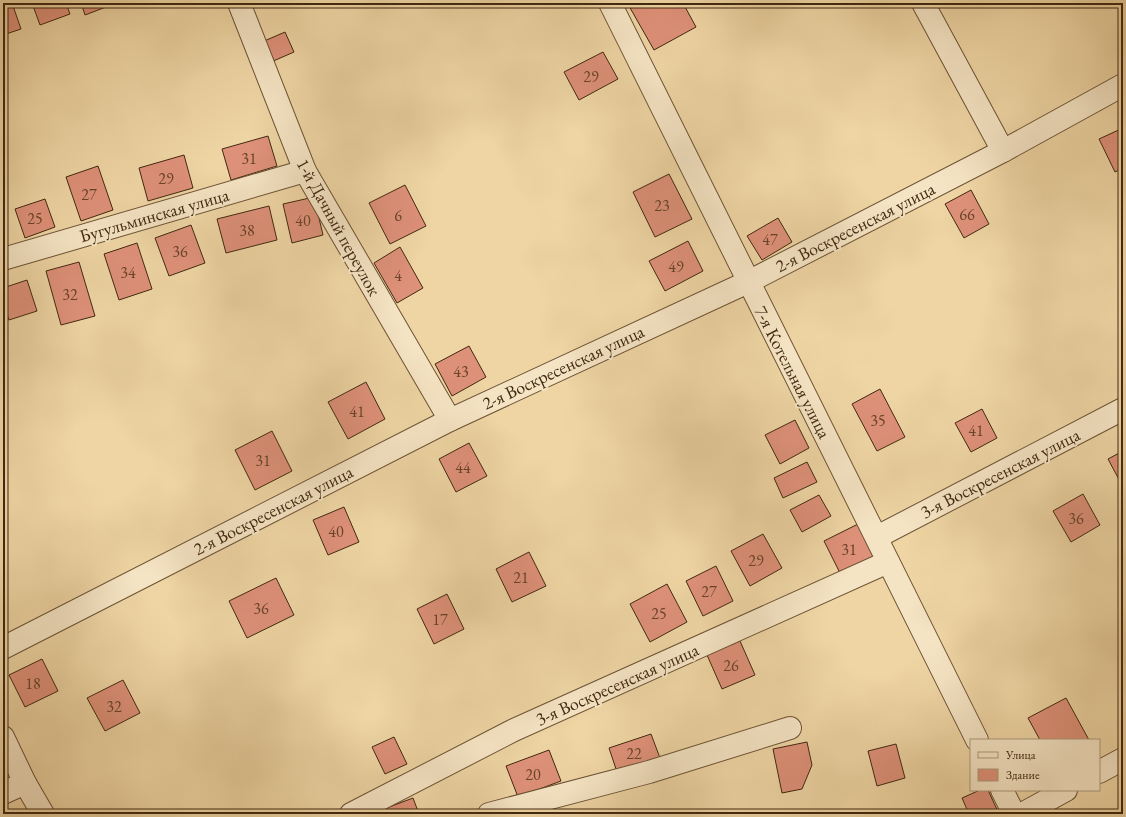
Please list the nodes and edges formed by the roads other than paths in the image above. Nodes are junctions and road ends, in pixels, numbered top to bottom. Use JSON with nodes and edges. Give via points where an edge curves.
{"nodes":[{"id":1,"x":239,"y":3,"type":"edge"},
{"id":2,"x":610,"y":3,"type":"edge"},
{"id":3,"x":923,"y":3,"type":"edge"},
{"id":4,"x":1123,"y":85,"type":"edge"},
{"id":5,"x":1003,"y":151,"type":"junction"},
{"id":6,"x":305,"y":171,"type":"junction"},
{"id":7,"x":3,"y":259,"type":"edge"},
{"id":8,"x":748,"y":282,"type":"junction"},
{"id":9,"x":1123,"y":409,"type":"edge"},
{"id":10,"x":450,"y":420,"type":"junction"},
{"id":11,"x":877,"y":538,"type":"junction"},
{"id":12,"x":888,"y":562,"type":"junction"},
{"id":13,"x":3,"y":648,"type":"edge"},
{"id":14,"x":790,"y":728,"type":"dead end"},
{"id":15,"x":3,"y":737,"type":"edge"},
{"id":16,"x":976,"y":739,"type":"edge"},
{"id":17,"x":1123,"y":759,"type":"edge"},
{"id":18,"x":1100,"y":771,"type":"edge"},
{"id":19,"x":25,"y":783,"type":"junction"},
{"id":20,"x":1002,"y":791,"type":"edge"},
{"id":21,"x":1064,"y":791,"type":"edge"},
{"id":22,"x":3,"y":793,"type":"edge"},
{"id":23,"x":43,"y":814,"type":"edge"},
{"id":24,"x":351,"y":814,"type":"edge"},
{"id":25,"x":490,"y":814,"type":"edge"},
{"id":26,"x":1014,"y":814,"type":"edge"},
{"id":27,"x":1022,"y":814,"type":"edge"}],
"edges":[{"from":1,"to":6,"type":"street","name":"1-й Дачный переулок"},
{"from":2,"to":8,"type":"street","name":"7-я Котельная улица"},
{"from":3,"to":5,"type":"street"},
{"from":4,"to":5,"type":"street","name":"2-я Воскресенская улица"},
{"from":5,"to":8,"type":"street","name":"2-я Воскресенская улица"},
{"from":6,"to":7,"type":"street","name":"Бугульминская улица"},
{"from":6,"to":10,"type":"street","name":"1-й Дачный переулок"},
{"from":8,"to":10,"type":"street","name":"2-я Воскресенская улица"},
{"from":8,"to":11,"type":"street","name":"7-я Котельная улица"},
{"from":9,"to":11,"type":"street","name":"3-я Воскресенская улица"},
{"from":10,"to":13,"type":"street","name":"2-я Воскресенская улица"},
{"from":11,"to":12,"type":"street","name":"7-я Котельная улица"},
{"from":12,"to":16,"type":"street","name":"7-я Котельная улица"},
{"from":12,"to":24,"type":"street","name":"3-я Воскресенская улица","via":[[514,730]]},
{"from":14,"to":25,"type":"street","via":[[649,772]]},
{"from":15,"to":19,"type":"street"},
{"from":17,"to":18,"type":"street"},
{"from":19,"to":22,"type":"street"},
{"from":19,"to":23,"type":"street"},
{"from":20,"to":26,"type":"street"},
{"from":21,"to":27,"type":"street"}]}
